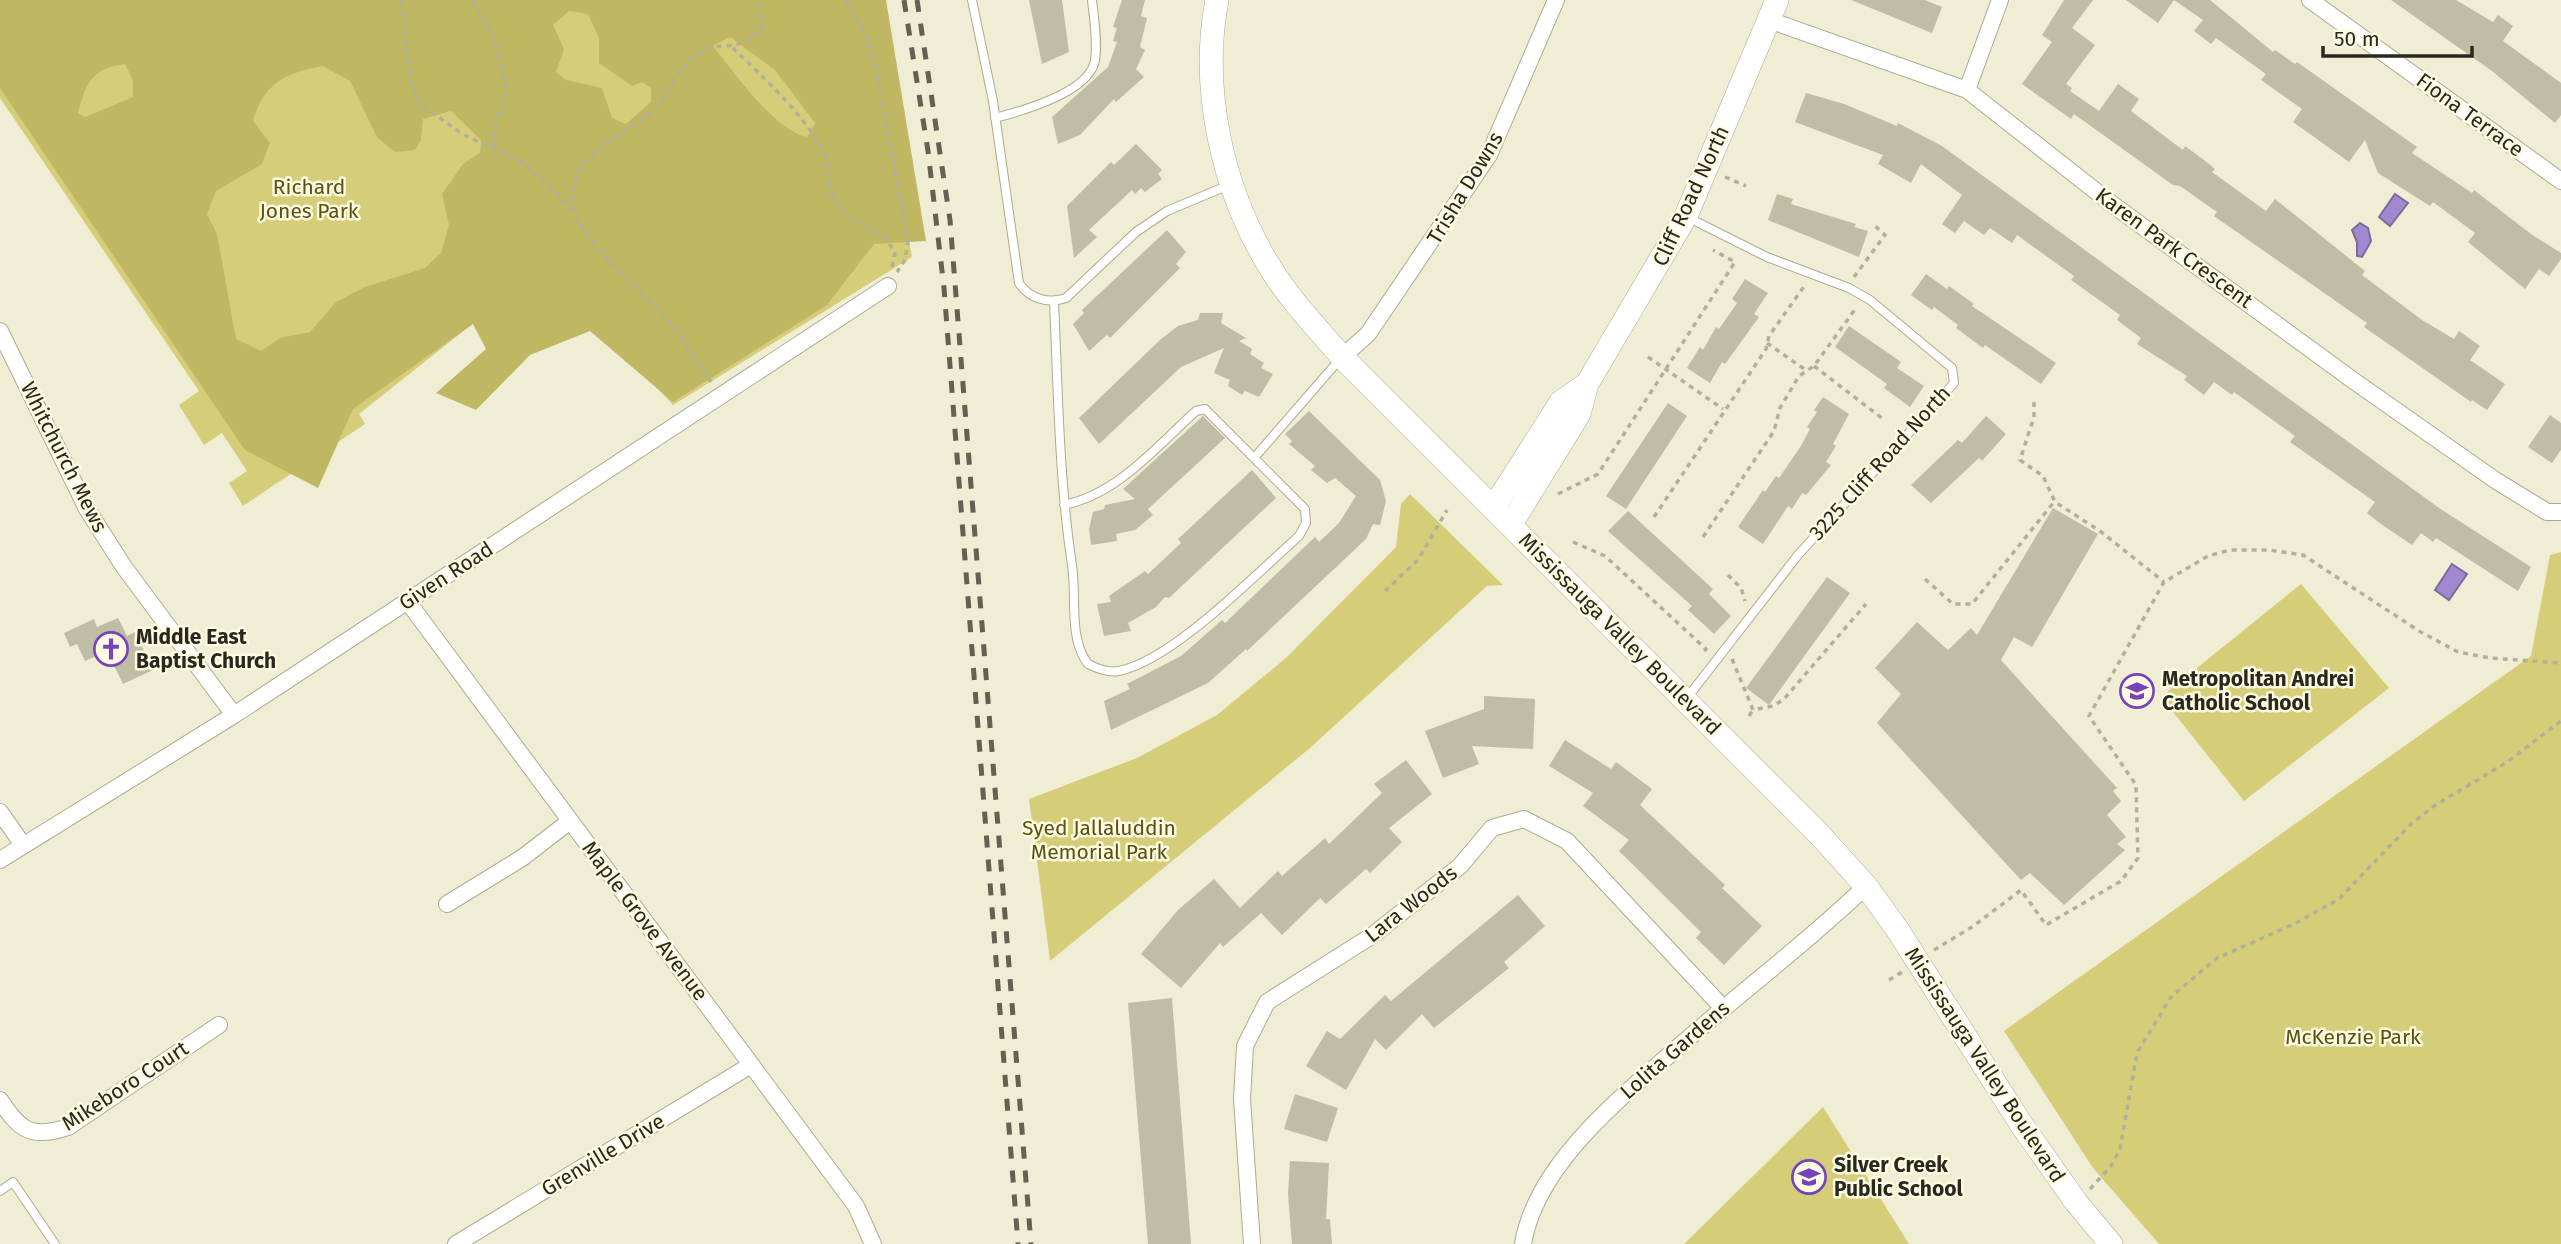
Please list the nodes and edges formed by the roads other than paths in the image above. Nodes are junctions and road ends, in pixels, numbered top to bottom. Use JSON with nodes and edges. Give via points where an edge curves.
{"nodes":[{"id":1,"x":972,"y":0,"type":"edge"},
{"id":2,"x":1092,"y":0,"type":"edge"},
{"id":3,"x":1217,"y":0,"type":"edge"},
{"id":4,"x":1556,"y":0,"type":"edge"},
{"id":5,"x":2000,"y":0,"type":"edge"},
{"id":6,"x":2310,"y":0,"type":"edge"},
{"id":7,"x":1773,"y":10,"type":"edge"},
{"id":8,"x":1967,"y":90,"type":"junction"},
{"id":9,"x":995,"y":118,"type":"junction"},
{"id":10,"x":2561,"y":181,"type":"edge"},
{"id":11,"x":1231,"y":184,"type":"junction"},
{"id":12,"x":1686,"y":216,"type":"junction"},
{"id":13,"x":888,"y":286,"type":"road end"},
{"id":14,"x":1054,"y":302,"type":"junction"},
{"id":15,"x":0,"y":331,"type":"edge"},
{"id":16,"x":1342,"y":356,"type":"junction"},
{"id":17,"x":1587,"y":384,"type":"junction"},
{"id":18,"x":1254,"y":458,"type":"junction"},
{"id":19,"x":1064,"y":505,"type":"junction"},
{"id":20,"x":1494,"y":507,"type":"junction"},
{"id":21,"x":2561,"y":512,"type":"edge"},
{"id":22,"x":1511,"y":524,"type":"junction"},
{"id":23,"x":408,"y":602,"type":"junction"},
{"id":24,"x":1686,"y":700,"type":"junction"},
{"id":25,"x":234,"y":715,"type":"junction"},
{"id":26,"x":0,"y":812,"type":"edge"},
{"id":27,"x":570,"y":821,"type":"junction"},
{"id":28,"x":23,"y":845,"type":"junction"},
{"id":29,"x":0,"y":860,"type":"edge"},
{"id":30,"x":1866,"y":886,"type":"junction"},
{"id":31,"x":447,"y":904,"type":"dead end"},
{"id":32,"x":1723,"y":1008,"type":"junction"},
{"id":33,"x":219,"y":1025,"type":"dead end"},
{"id":34,"x":751,"y":1065,"type":"junction"},
{"id":35,"x":0,"y":1100,"type":"edge"},
{"id":36,"x":0,"y":1191,"type":"edge"},
{"id":37,"x":55,"y":1244,"type":"edge"},
{"id":38,"x":456,"y":1244,"type":"edge"},
{"id":39,"x":873,"y":1244,"type":"edge"},
{"id":40,"x":1252,"y":1244,"type":"edge"},
{"id":41,"x":1523,"y":1244,"type":"edge"},
{"id":42,"x":2111,"y":1244,"type":"edge"}],
"edges":[{"from":1,"to":9,"type":"lane"},
{"from":2,"to":9,"type":"lane","via":[[1096,59],[1087,77],[1033,108]]},
{"from":3,"to":11,"type":"street","name":"Mississauga Valley Boulevard","via":[[1212,73],[1219,137]]},
{"from":4,"to":16,"type":"street","name":"Trisha Downs","via":[[1489,155],[1368,334]]},
{"from":5,"to":8,"type":"street"},
{"from":6,"to":10,"type":"street","name":"Fiona Terrace"},
{"from":7,"to":8,"type":"street","name":"Karen Park Crescent"},
{"from":7,"to":12,"type":"street","name":"Cliff Road North"},
{"from":8,"to":21,"type":"street","name":"Karen Park Crescent","via":[[2116,207],[2354,380],[2495,480],[2547,512]]},
{"from":9,"to":14,"type":"lane","via":[[1019,284],[1026,293]]},
{"from":11,"to":14,"type":"lane","via":[[1167,211],[1136,232],[1066,298]]},
{"from":11,"to":16,"type":"street","name":"Mississauga Valley Boulevard","via":[[1268,265]]},
{"from":12,"to":17,"type":"street","name":"Cliff Road North"},
{"from":12,"to":24,"type":"lane","name":"3225 Cliff Road North","via":[[1870,300],[1952,368],[1954,383],[1798,555]]},
{"from":13,"to":23,"type":"street","name":"Given Road"},
{"from":14,"to":19,"type":"lane"},
{"from":15,"to":25,"type":"street","name":"Whitchurch Mews","via":[[87,509],[124,567]]},
{"from":16,"to":18,"type":"lane"},
{"from":16,"to":20,"type":"street","name":"Mississauga Valley Boulevard"},
{"from":17,"to":20,"type":"street","name":"Cliff Road North","via":[[1561,402]]},
{"from":17,"to":22,"type":"street","name":"Cliff Road North","via":[[1579,414]]},
{"from":18,"to":19,"type":"lane","via":[[1205,409],[1196,411],[1109,489]]},
{"from":18,"to":19,"type":"lane","via":[[1305,509],[1306,523],[1299,536],[1171,647],[1117,671],[1087,664],[1081,655]]},
{"from":20,"to":22,"type":"street","name":"Mississauga Valley Boulevard"},
{"from":22,"to":24,"type":"street","name":"Mississauga Valley Boulevard"},
{"from":23,"to":25,"type":"street","name":"Given Road"},
{"from":23,"to":27,"type":"street","name":"Maple Grove Avenue"},
{"from":24,"to":30,"type":"street","name":"Mississauga Valley Boulevard"},
{"from":25,"to":28,"type":"street","name":"Given Road"},
{"from":26,"to":28,"type":"street"},
{"from":27,"to":31,"type":"street","via":[[522,858]]},
{"from":27,"to":34,"type":"street","name":"Maple Grove Avenue"},
{"from":28,"to":29,"type":"street","name":"Given Road"},
{"from":30,"to":32,"type":"street","name":"Lolita Gardens"},
{"from":30,"to":42,"type":"street","name":"Mississauga Valley Boulevard","via":[[2076,1202]]},
{"from":32,"to":40,"type":"street","name":"Lara Woods","via":[[1567,841],[1524,819],[1492,828],[1460,866],[1373,935],[1267,1002],[1245,1046],[1242,1099]]},
{"from":32,"to":41,"type":"street","name":"Lolita Gardens","via":[[1595,1120],[1553,1175],[1526,1228]]},
{"from":33,"to":35,"type":"street","name":"Mikeboro Court","via":[[68,1127],[35,1133],[13,1120]]},
{"from":34,"to":38,"type":"street","name":"Grenville Drive"},
{"from":34,"to":39,"type":"street","name":"Maple Grove Avenue","via":[[856,1206]]},
{"from":36,"to":37,"type":"lane","via":[[13,1182]]}]}
